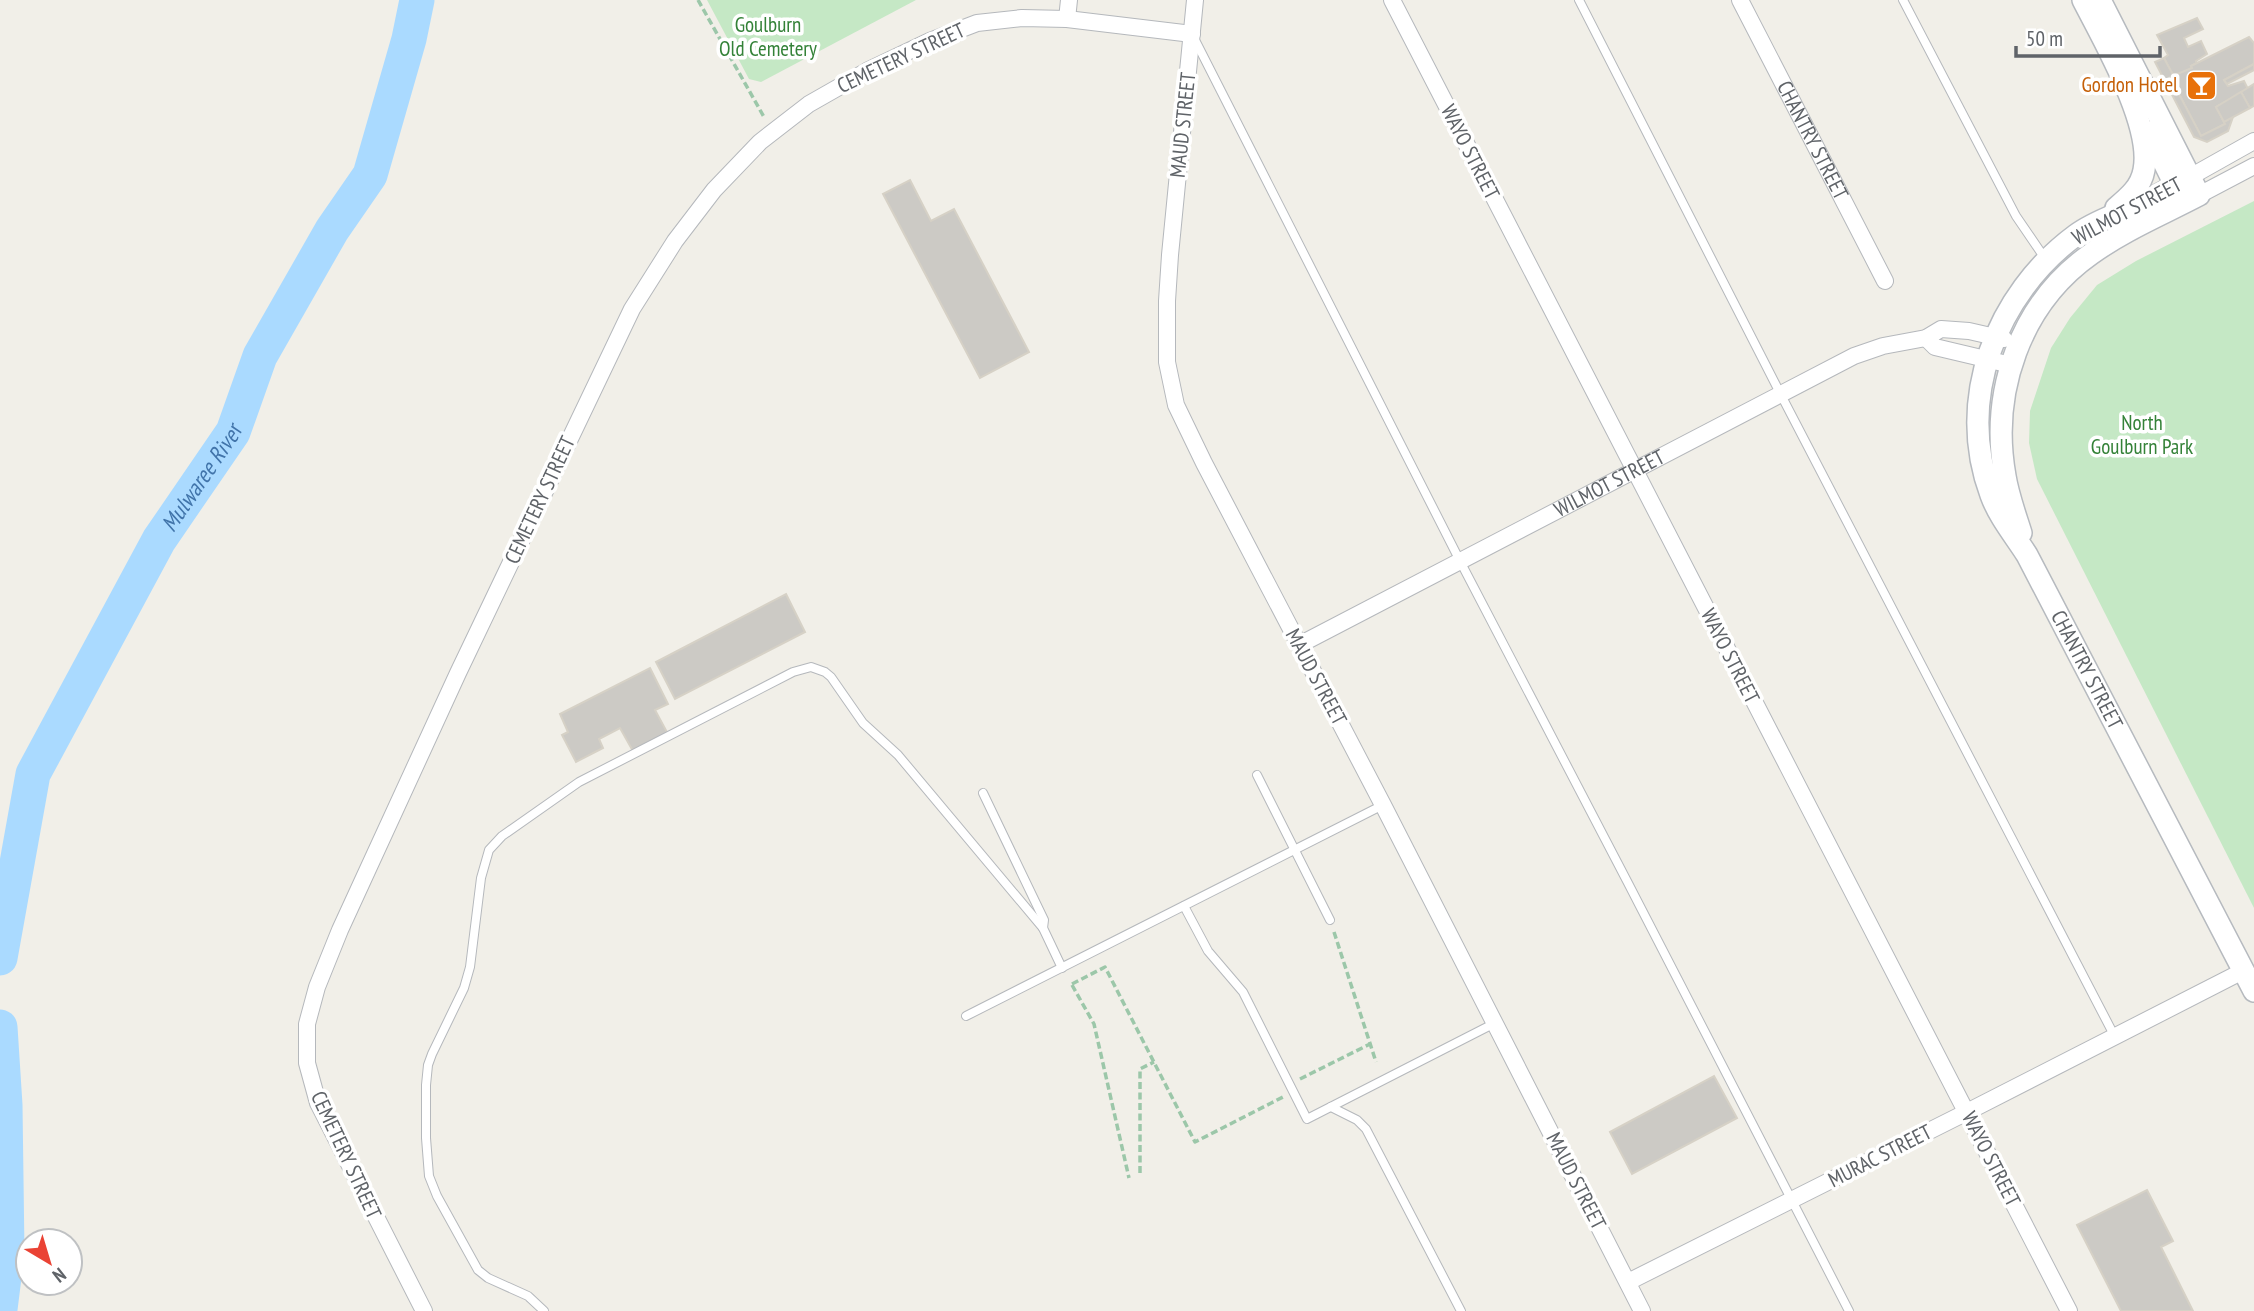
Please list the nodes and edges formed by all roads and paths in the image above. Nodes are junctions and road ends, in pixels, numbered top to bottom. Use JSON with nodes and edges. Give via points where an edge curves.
{"nodes":[{"id":1,"x":698,"y":0,"type":"edge"},
{"id":2,"x":1069,"y":0,"type":"edge"},
{"id":3,"x":1195,"y":0,"type":"edge"},
{"id":4,"x":1392,"y":0,"type":"edge"},
{"id":5,"x":1579,"y":0,"type":"edge"},
{"id":6,"x":1740,"y":0,"type":"edge"},
{"id":7,"x":1903,"y":0,"type":"edge"},
{"id":8,"x":2083,"y":0,"type":"edge"},
{"id":9,"x":2100,"y":0,"type":"edge"},
{"id":10,"x":1067,"y":19,"type":"junction"},
{"id":11,"x":1192,"y":34,"type":"junction"},
{"id":12,"x":2119,"y":74,"type":"junction"},
{"id":13,"x":765,"y":118,"type":"dead end"},
{"id":14,"x":2254,"y":141,"type":"edge"},
{"id":15,"x":2254,"y":166,"type":"edge"},
{"id":16,"x":2187,"y":190,"type":"junction"},
{"id":17,"x":2094,"y":223,"type":"junction"},
{"id":18,"x":2046,"y":260,"type":"junction"},
{"id":19,"x":1885,"y":281,"type":"dead end"},
{"id":20,"x":1996,"y":336,"type":"junction"},
{"id":21,"x":1926,"y":338,"type":"junction"},
{"id":22,"x":2018,"y":344,"type":"junction"},
{"id":23,"x":1988,"y":358,"type":"junction"},
{"id":24,"x":2011,"y":365,"type":"junction"},
{"id":25,"x":1780,"y":393,"type":"junction"},
{"id":26,"x":1634,"y":471,"type":"junction"},
{"id":27,"x":2027,"y":555,"type":"junction"},
{"id":28,"x":1460,"y":561,"type":"junction"},
{"id":29,"x":1299,"y":645,"type":"junction"},
{"id":30,"x":1257,"y":775,"type":"dead end"},
{"id":31,"x":983,"y":793,"type":"dead end"},
{"id":32,"x":1383,"y":805,"type":"junction"},
{"id":33,"x":1294,"y":850,"type":"junction"},
{"id":34,"x":1184,"y":906,"type":"junction"},
{"id":35,"x":1330,"y":920,"type":"joint"},
{"id":36,"x":1043,"y":928,"type":"junction"},
{"id":37,"x":1062,"y":968,"type":"junction"},
{"id":38,"x":2243,"y":971,"type":"junction"},
{"id":39,"x":2254,"y":991,"type":"edge"},
{"id":40,"x":966,"y":1016,"type":"dead end"},
{"id":41,"x":1495,"y":1023,"type":"junction"},
{"id":42,"x":2115,"y":1037,"type":"junction"},
{"id":43,"x":1370,"y":1044,"type":"junction"},
{"id":44,"x":1154,"y":1062,"type":"junction"},
{"id":45,"x":1376,"y":1062,"type":"dead end"},
{"id":46,"x":1299,"y":1079,"type":"dead end"},
{"id":47,"x":1283,"y":1097,"type":"dead end"},
{"id":48,"x":1331,"y":1107,"type":"junction"},
{"id":49,"x":1967,"y":1112,"type":"junction"},
{"id":50,"x":1140,"y":1173,"type":"dead end"},
{"id":51,"x":1129,"y":1178,"type":"dead end"},
{"id":52,"x":1793,"y":1200,"type":"junction"},
{"id":53,"x":1628,"y":1282,"type":"junction"},
{"id":54,"x":424,"y":1311,"type":"edge"},
{"id":55,"x":544,"y":1311,"type":"edge"},
{"id":56,"x":1461,"y":1311,"type":"edge"},
{"id":57,"x":1642,"y":1311,"type":"edge"},
{"id":58,"x":1849,"y":1311,"type":"edge"},
{"id":59,"x":2069,"y":1311,"type":"edge"}],
"edges":[{"from":1,"to":13,"type":"path"},
{"from":2,"to":10,"type":"street"},
{"from":3,"to":11,"type":"street","name":"MAUD STREET"},
{"from":4,"to":26,"type":"street","name":"WAYO STREET"},
{"from":5,"to":25,"type":"lane"},
{"from":6,"to":19,"type":"street","name":"CHANTRY STREET"},
{"from":7,"to":18,"type":"lane","via":[[2016,216]]},
{"from":8,"to":12,"type":"main road"},
{"from":9,"to":16,"type":"main road"},
{"from":10,"to":11,"type":"street","name":"CEMETERY STREET"},
{"from":10,"to":54,"type":"street","name":"CEMETERY STREET","via":[[976,23],[867,71],[809,104],[770,134],[714,190],[675,241],[632,309],[592,389],[340,930],[307,1024],[307,1063],[318,1103]]},
{"from":11,"to":28,"type":"lane"},
{"from":11,"to":29,"type":"street","name":"MAUD STREET","via":[[1169,267],[1169,377],[1189,433]]},
{"from":12,"to":16,"type":"main road"},
{"from":12,"to":17,"type":"main road","via":[[2144,141],[2144,171],[2133,193]]},
{"from":14,"to":16,"type":"street","name":"WILMOT STREET"},
{"from":15,"to":16,"type":"street","name":"WILMOT STREET"},
{"from":16,"to":17,"type":"main road","name":"WILMOT STREET"},
{"from":16,"to":22,"type":"main road","name":"WILMOT STREET","via":[[2077,265],[2051,290]]},
{"from":17,"to":18,"type":"main road","name":"WILMOT STREET"},
{"from":18,"to":20,"type":"main road","name":"WILMOT STREET","via":[[2020,292]]},
{"from":20,"to":21,"type":"street","name":"WILMOT STREET","via":[[1941,329]]},
{"from":20,"to":22,"type":"street","name":"WILMOT STREET"},
{"from":20,"to":23,"type":"main road","name":"CHANTRY STREET"},
{"from":21,"to":23,"type":"street","via":[[1935,347]]},
{"from":21,"to":25,"type":"street","name":"WILMOT STREET","via":[[1867,351]]},
{"from":22,"to":24,"type":"main road","name":"WILMOT STREET"},
{"from":23,"to":24,"type":"street"},
{"from":23,"to":27,"type":"main road","name":"CHANTRY STREET","via":[[1977,410],[1980,452],[1995,503]]},
{"from":24,"to":27,"type":"main road","name":"WILMOT STREET","via":[[2003,405],[2003,458]]},
{"from":25,"to":26,"type":"street","name":"WILMOT STREET"},
{"from":25,"to":42,"type":"lane"},
{"from":26,"to":28,"type":"street","name":"WILMOT STREET"},
{"from":26,"to":49,"type":"street","name":"WAYO STREET"},
{"from":27,"to":38,"type":"main road","name":"CHANTRY STREET"},
{"from":28,"to":29,"type":"street","name":"WILMOT STREET"},
{"from":28,"to":52,"type":"lane"},
{"from":29,"to":32,"type":"street","name":"MAUD STREET"},
{"from":30,"to":33,"type":"lane"},
{"from":31,"to":36,"type":"lane","via":[[1044,920]]},
{"from":32,"to":33,"type":"lane"},
{"from":32,"to":41,"type":"street","name":"MAUD STREET"},
{"from":33,"to":34,"type":"lane"},
{"from":33,"to":35,"type":"lane"},
{"from":34,"to":37,"type":"lane"},
{"from":34,"to":48,"type":"lane","via":[[1212,958],[1243,992],[1307,1119]]},
{"from":35,"to":43,"type":"path"},
{"from":36,"to":37,"type":"lane"},
{"from":36,"to":55,"type":"lane","via":[[898,755],[863,723],[831,677],[818,668],[793,672],[603,770],[502,836],[483,866],[467,978],[428,1065],[427,1164],[437,1196],[478,1270],[528,1296]]},
{"from":37,"to":40,"type":"lane"},
{"from":38,"to":39,"type":"main road","name":"CHANTRY STREET"},
{"from":38,"to":42,"type":"street","name":"MURAC STREET"},
{"from":41,"to":48,"type":"lane"},
{"from":41,"to":53,"type":"street","name":"MAUD STREET"},
{"from":42,"to":49,"type":"street","name":"MURAC STREET"},
{"from":43,"to":45,"type":"path"},
{"from":43,"to":46,"type":"path"},
{"from":44,"to":47,"type":"path","via":[[1195,1142]]},
{"from":44,"to":50,"type":"path","via":[[1140,1069]]},
{"from":44,"to":51,"type":"path","via":[[1105,967],[1072,984],[1094,1024]]},
{"from":48,"to":56,"type":"lane","via":[[1366,1129]]},
{"from":49,"to":52,"type":"street","name":"MURAC STREET"},
{"from":49,"to":59,"type":"street","name":"WAYO STREET"},
{"from":52,"to":53,"type":"street","name":"MURAC STREET"},
{"from":52,"to":58,"type":"lane"},
{"from":53,"to":57,"type":"street","name":"MAUD STREET"}]}
